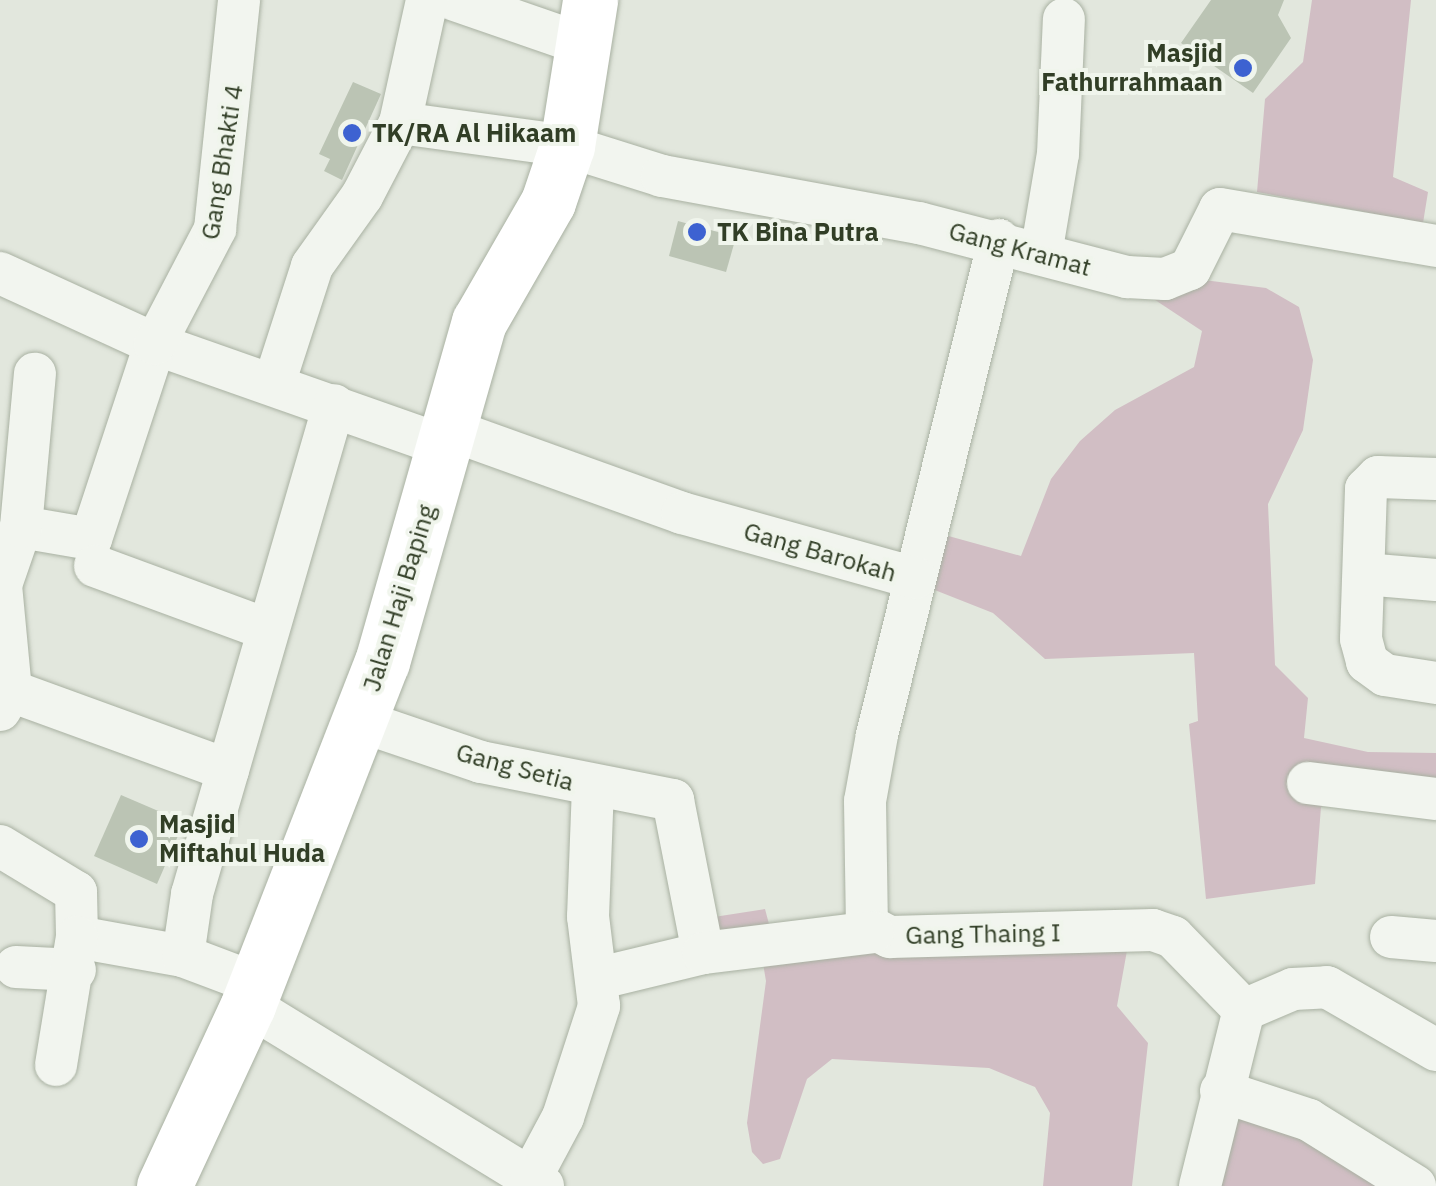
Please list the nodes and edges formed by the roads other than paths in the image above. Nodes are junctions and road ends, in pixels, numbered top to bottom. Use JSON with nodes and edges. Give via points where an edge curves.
{"nodes":[{"id":1,"x":239,"y":0,"type":"edge"},
{"id":2,"x":427,"y":0,"type":"edge"},
{"id":3,"x":454,"y":0,"type":"edge"},
{"id":4,"x":1064,"y":18,"type":"dead end"},
{"id":5,"x":589,"y":23,"type":"edge"},
{"id":6,"x":400,"y":122,"type":"junction"},
{"id":7,"x":567,"y":146,"type":"junction"},
{"id":8,"x":999,"y":240,"type":"junction"},
{"id":9,"x":1436,"y":246,"type":"edge"},
{"id":10,"x":1041,"y":254,"type":"junction"},
{"id":11,"x":0,"y":273,"type":"edge"},
{"id":12,"x":155,"y":344,"type":"junction"},
{"id":13,"x":35,"y":374,"type":"dead end"},
{"id":14,"x":274,"y":384,"type":"junction"},
{"id":15,"x":334,"y":405,"type":"junction"},
{"id":16,"x":450,"y":440,"type":"junction"},
{"id":17,"x":1436,"y":479,"type":"edge"},
{"id":18,"x":21,"y":526,"type":"junction"},
{"id":19,"x":93,"y":553,"type":"junction"},
{"id":20,"x":1364,"y":574,"type":"junction"},
{"id":21,"x":915,"y":578,"type":"junction"},
{"id":22,"x":1436,"y":580,"type":"edge"},
{"id":23,"x":266,"y":629,"type":"junction"},
{"id":24,"x":1436,"y":683,"type":"edge"},
{"id":25,"x":5,"y":700,"type":"edge"},
{"id":26,"x":360,"y":721,"type":"junction"},
{"id":27,"x":228,"y":770,"type":"junction"},
{"id":28,"x":1308,"y":783,"type":"dead end"},
{"id":29,"x":593,"y":787,"type":"junction"},
{"id":30,"x":1436,"y":799,"type":"edge"},
{"id":31,"x":0,"y":846,"type":"edge"},
{"id":32,"x":873,"y":932,"type":"junction"},
{"id":33,"x":1391,"y":937,"type":"dead end"},
{"id":34,"x":1436,"y":941,"type":"edge"},
{"id":35,"x":76,"y":953,"type":"junction"},
{"id":36,"x":703,"y":953,"type":"junction"},
{"id":37,"x":183,"y":956,"type":"junction"},
{"id":38,"x":16,"y":967,"type":"dead end"},
{"id":39,"x":600,"y":978,"type":"junction"},
{"id":40,"x":253,"y":995,"type":"junction"},
{"id":41,"x":1244,"y":1010,"type":"junction"},
{"id":42,"x":1436,"y":1050,"type":"edge"},
{"id":43,"x":56,"y":1065,"type":"dead end"},
{"id":44,"x":1220,"y":1091,"type":"junction"},
{"id":45,"x":537,"y":1182,"type":"edge"},
{"id":46,"x":164,"y":1186,"type":"edge"},
{"id":47,"x":1200,"y":1186,"type":"edge"},
{"id":48,"x":1415,"y":1186,"type":"edge"}],
"edges":[{"from":1,"to":12,"type":"street","name":"Gang Bhakti 4","via":[[215,229]]},
{"from":2,"to":6,"type":"street"},
{"from":3,"to":5,"type":"street"},
{"from":4,"to":10,"type":"street","via":[[1058,154]]},
{"from":5,"to":7,"type":"street","name":"Jalan Haji Baping"},
{"from":6,"to":7,"type":"street","name":"Gang Kramat"},
{"from":6,"to":14,"type":"street","via":[[362,196],[312,266]]},
{"from":7,"to":8,"type":"street","name":"Gang Kramat","via":[[662,176]]},
{"from":7,"to":16,"type":"street","name":"Jalan Haji Baping","via":[[540,218],[479,322]]},
{"from":8,"to":10,"type":"street","name":"Gang Kramat"},
{"from":8,"to":21,"type":"street","name":"Gang Barokah"},
{"from":9,"to":10,"type":"street","name":"Gang Kramat","via":[[1229,208],[1212,214],[1190,269],[1180,276],[1126,277]]},
{"from":11,"to":12,"type":"street","name":"Gang Barokah"},
{"from":12,"to":14,"type":"street","name":"Gang Barokah"},
{"from":12,"to":19,"type":"street","name":"Gang Bhakti 4"},
{"from":13,"to":18,"type":"street"},
{"from":14,"to":15,"type":"street","name":"Gang Barokah"},
{"from":15,"to":16,"type":"street","name":"Gang Barokah"},
{"from":15,"to":23,"type":"street"},
{"from":16,"to":21,"type":"street","name":"Gang Barokah"},
{"from":16,"to":26,"type":"street","name":"Jalan Haji Baping"},
{"from":17,"to":20,"type":"street","via":[[1370,481]]},
{"from":18,"to":19,"type":"street"},
{"from":18,"to":25,"type":"street","via":[[1,586]]},
{"from":19,"to":23,"type":"street"},
{"from":20,"to":22,"type":"street"},
{"from":20,"to":24,"type":"street","via":[[1367,662],[1384,675]]},
{"from":21,"to":32,"type":"street","name":"Gang Thaing I","via":[[865,801],[864,914]]},
{"from":23,"to":27,"type":"street"},
{"from":25,"to":27,"type":"street"},
{"from":26,"to":29,"type":"street","name":"Gang Setia","via":[[481,762]]},
{"from":26,"to":40,"type":"street","name":"Jalan Haji Baping"},
{"from":27,"to":37,"type":"street","via":[[188,908]]},
{"from":28,"to":30,"type":"street"},
{"from":29,"to":36,"type":"street","name":"Gang Setia","via":[[673,800]]},
{"from":29,"to":39,"type":"street","via":[[588,916]]},
{"from":31,"to":35,"type":"street","via":[[76,892]]},
{"from":32,"to":36,"type":"street"},
{"from":32,"to":41,"type":"street","name":"Gang Thaing I","via":[[1153,930],[1173,937]]},
{"from":33,"to":34,"type":"street"},
{"from":35,"to":37,"type":"street"},
{"from":35,"to":38,"type":"street"},
{"from":35,"to":43,"type":"street"},
{"from":36,"to":39,"type":"street"},
{"from":37,"to":40,"type":"street"},
{"from":39,"to":45,"type":"street","via":[[594,1035]]},
{"from":40,"to":45,"type":"street"},
{"from":40,"to":46,"type":"street","name":"Jalan Haji Baping"},
{"from":41,"to":42,"type":"street","via":[[1293,989],[1327,988]]},
{"from":41,"to":44,"type":"street"},
{"from":44,"to":47,"type":"street"},
{"from":44,"to":48,"type":"street","via":[[1310,1120]]}]}
